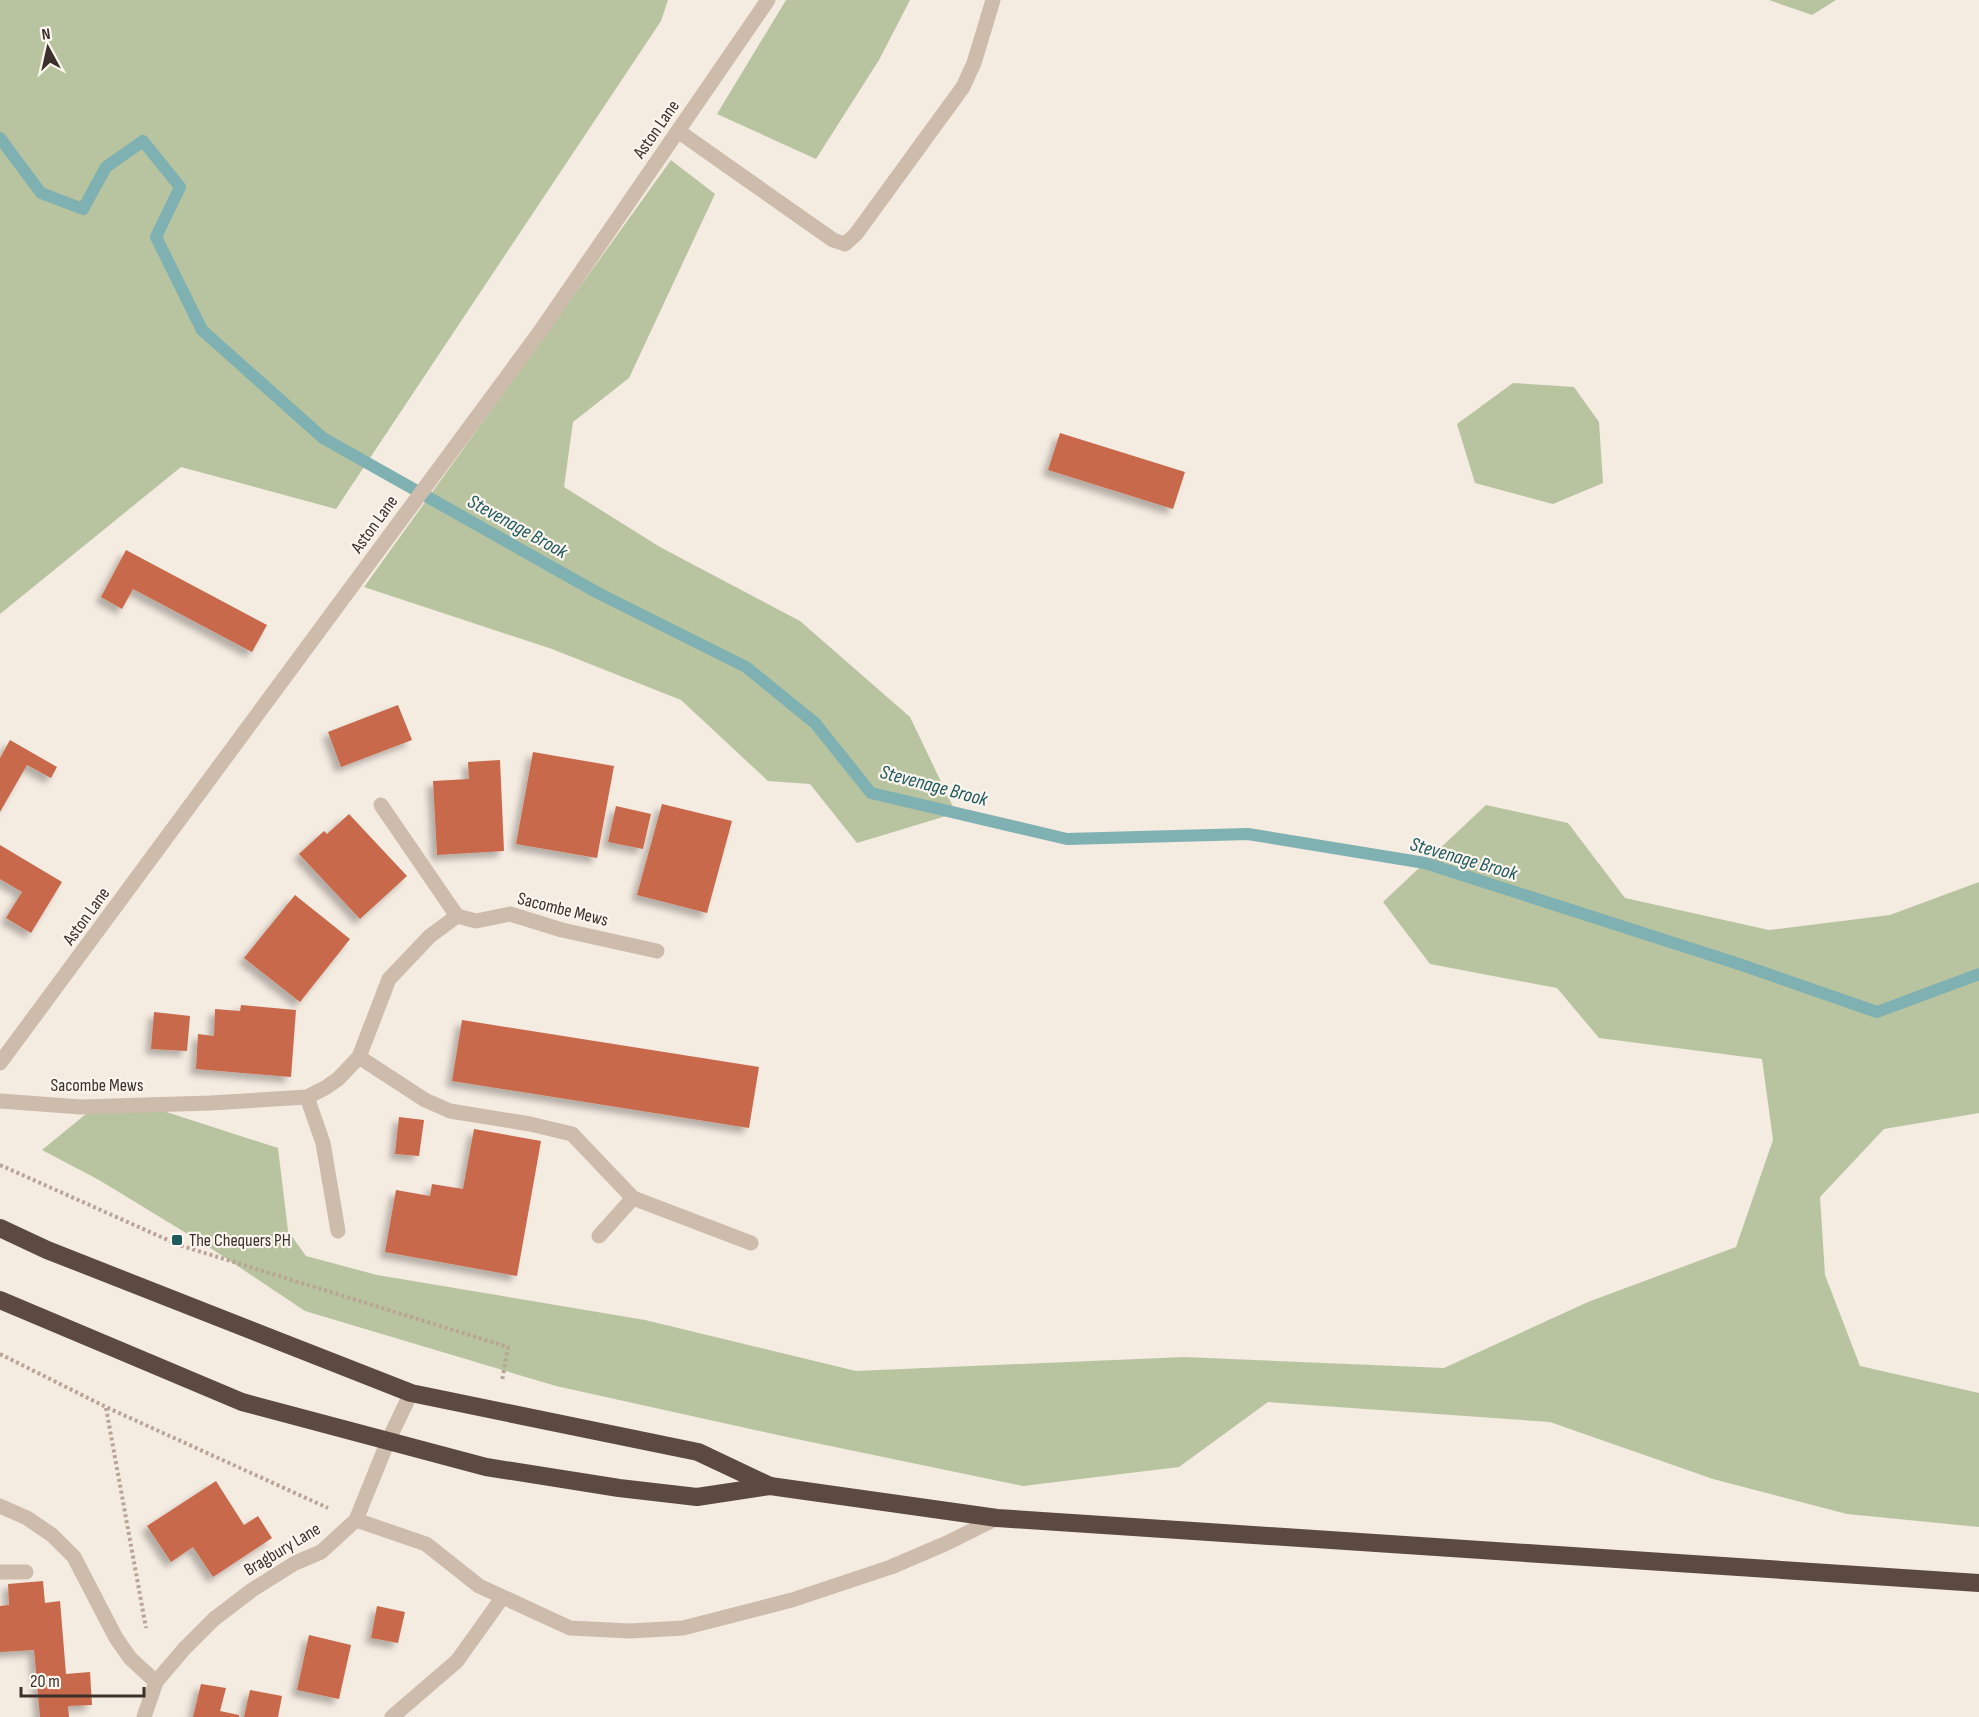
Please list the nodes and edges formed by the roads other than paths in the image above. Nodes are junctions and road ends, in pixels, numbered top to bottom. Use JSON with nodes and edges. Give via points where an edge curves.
{"nodes":[{"id":1,"x":768,"y":0,"type":"edge"},
{"id":2,"x":993,"y":0,"type":"edge"},
{"id":3,"x":678,"y":131,"type":"junction"},
{"id":4,"x":381,"y":805,"type":"dead end"},
{"id":5,"x":457,"y":916,"type":"junction"},
{"id":6,"x":657,"y":951,"type":"dead end"},
{"id":7,"x":359,"y":1057,"type":"junction"},
{"id":8,"x":0,"y":1064,"type":"edge"},
{"id":9,"x":307,"y":1097,"type":"junction"},
{"id":10,"x":0,"y":1101,"type":"edge"},
{"id":11,"x":633,"y":1198,"type":"junction"},
{"id":12,"x":0,"y":1228,"type":"edge"},
{"id":13,"x":338,"y":1231,"type":"dead end"},
{"id":14,"x":599,"y":1236,"type":"dead end"},
{"id":15,"x":751,"y":1243,"type":"dead end"},
{"id":16,"x":0,"y":1300,"type":"edge"},
{"id":17,"x":411,"y":1394,"type":"junction"},
{"id":18,"x":388,"y":1442,"type":"junction"},
{"id":19,"x":770,"y":1486,"type":"junction"},
{"id":20,"x":0,"y":1506,"type":"edge"},
{"id":21,"x":997,"y":1518,"type":"junction"},
{"id":22,"x":356,"y":1520,"type":"junction"},
{"id":23,"x":0,"y":1572,"type":"edge"},
{"id":24,"x":26,"y":1572,"type":"dead end"},
{"id":25,"x":1979,"y":1583,"type":"edge"},
{"id":26,"x":502,"y":1598,"type":"junction"},
{"id":27,"x":156,"y":1682,"type":"junction"},
{"id":28,"x":144,"y":1717,"type":"edge"},
{"id":29,"x":392,"y":1717,"type":"edge"}],
"edges":[{"from":1,"to":3,"type":"street","name":"Aston Lane"},
{"from":2,"to":3,"type":"street","via":[[963,87],[845,244],[833,240]]},
{"from":3,"to":8,"type":"street","name":"Aston Lane","via":[[539,333]]},
{"from":4,"to":5,"type":"street"},
{"from":5,"to":6,"type":"street","name":"Sacombe Mews","via":[[476,921],[510,914]]},
{"from":5,"to":7,"type":"street","name":"Sacombe Mews","via":[[430,936],[389,979]]},
{"from":7,"to":9,"type":"street","name":"Sacombe Mews","via":[[338,1079]]},
{"from":7,"to":11,"type":"street","via":[[425,1100],[450,1111],[572,1134]]},
{"from":9,"to":10,"type":"street","name":"Sacombe Mews","via":[[81,1107]]},
{"from":9,"to":13,"type":"street","via":[[323,1143]]},
{"from":11,"to":14,"type":"street"},
{"from":11,"to":15,"type":"street"},
{"from":12,"to":17,"type":"highway"},
{"from":16,"to":18,"type":"highway","via":[[242,1402]]},
{"from":17,"to":18,"type":"street","name":"Bragbury Lane"},
{"from":17,"to":19,"type":"highway","via":[[698,1452]]},
{"from":18,"to":19,"type":"highway","via":[[486,1467],[686,1496]]},
{"from":18,"to":22,"type":"street","name":"Bragbury Lane"},
{"from":19,"to":21,"type":"highway"},
{"from":20,"to":27,"type":"street","via":[[52,1535],[74,1557],[116,1638],[130,1658]]},
{"from":21,"to":25,"type":"highway"},
{"from":21,"to":26,"type":"street","via":[[891,1567],[792,1600],[683,1628],[570,1628]]},
{"from":22,"to":26,"type":"street","via":[[426,1544],[479,1586]]},
{"from":22,"to":27,"type":"street","name":"Bragbury Lane","via":[[321,1552],[252,1590],[214,1619]]},
{"from":23,"to":24,"type":"street"},
{"from":26,"to":29,"type":"street","via":[[457,1661]]},
{"from":27,"to":28,"type":"street","name":"Bragbury Lane"}]}
